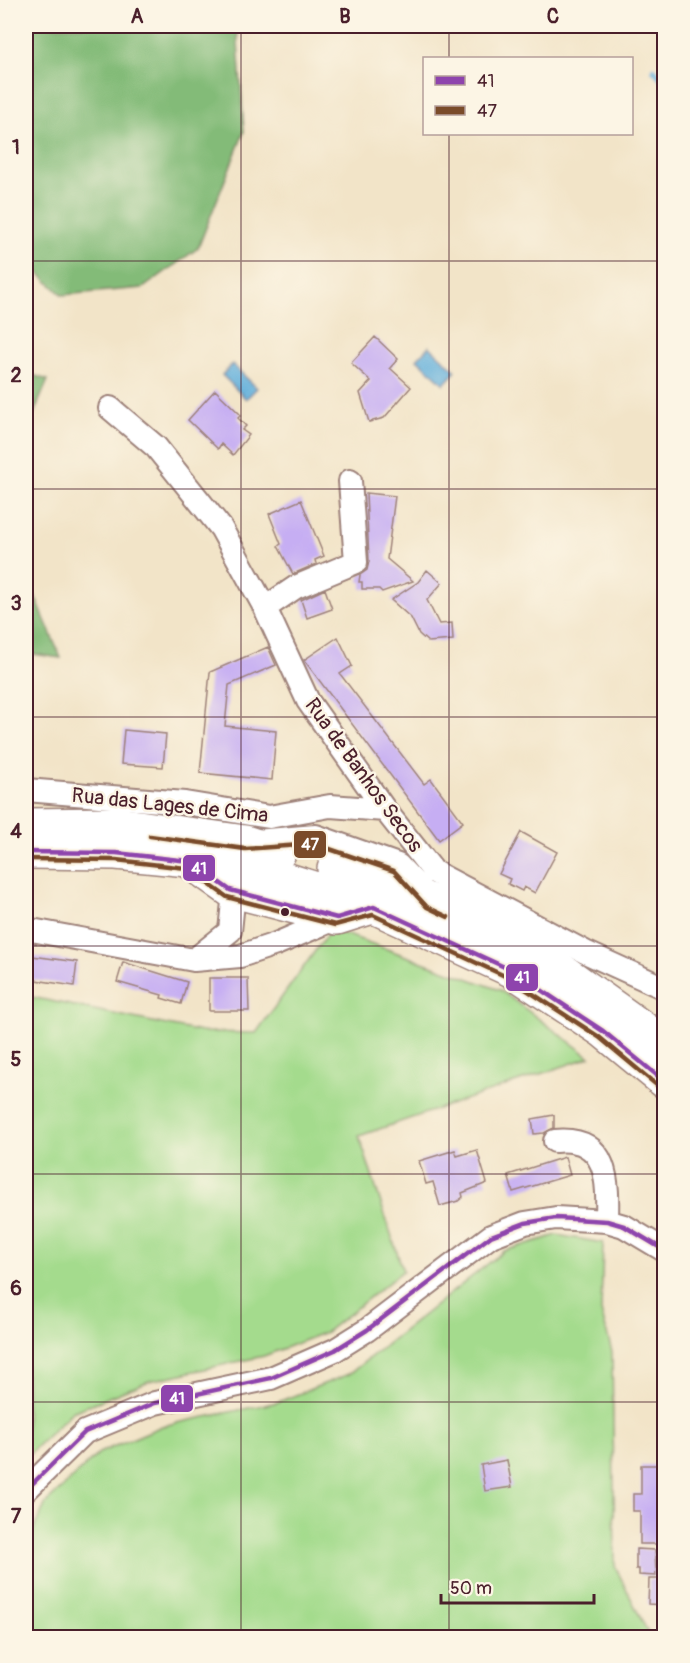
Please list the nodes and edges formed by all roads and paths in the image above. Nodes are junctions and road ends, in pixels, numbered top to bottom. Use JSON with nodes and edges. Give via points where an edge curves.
{"nodes":[{"id":1,"x":110,"y":408,"type":"dead end"},
{"id":2,"x":350,"y":481,"type":"dead end"},
{"id":3,"x":265,"y":608,"type":"junction"},
{"id":4,"x":26,"y":790,"type":"edge"},
{"id":5,"x":385,"y":810,"type":"junction"},
{"id":6,"x":26,"y":825,"type":"edge"},
{"id":7,"x":26,"y":852,"type":"edge"},
{"id":8,"x":189,"y":861,"type":"junction"},
{"id":9,"x":230,"y":890,"type":"junction"},
{"id":10,"x":374,"y":907,"type":"junction"},
{"id":11,"x":337,"y":918,"type":"junction"},
{"id":12,"x":26,"y":929,"type":"edge"},
{"id":13,"x":194,"y":960,"type":"junction"},
{"id":14,"x":664,"y":988,"type":"edge"},
{"id":15,"x":664,"y":1043,"type":"edge"},
{"id":16,"x":664,"y":1081,"type":"edge"},
{"id":17,"x":555,"y":1141,"type":"dead end"},
{"id":18,"x":607,"y":1221,"type":"junction"},
{"id":19,"x":664,"y":1250,"type":"edge"},
{"id":20,"x":26,"y":1490,"type":"edge"}],
"edges":[{"from":1,"to":3,"type":"street","name":"Rua de Banhos Secos","via":[[156,447],[201,501],[221,528]]},
{"from":2,"to":3,"type":"street","via":[[356,562],[296,587]]},
{"from":3,"to":5,"type":"street","name":"Rua de Banhos Secos","via":[[308,701]]},
{"from":4,"to":5,"type":"street","name":"Rua das Lages de Cima","via":[[185,803],[269,817],[330,806]]},
{"from":5,"to":14,"type":"street","name":"Rua de Banhos Secos","via":[[434,872],[585,952]]},
{"from":6,"to":15,"type":"highway","via":[[117,824],[245,843],[432,901],[525,944]]},
{"from":7,"to":8,"type":"highway","via":[[116,853]]},
{"from":8,"to":9,"type":"highway"},
{"from":8,"to":10,"type":"highway","via":[[240,865]]},
{"from":9,"to":11,"type":"highway"},
{"from":9,"to":13,"type":"street","via":[[230,932]]},
{"from":10,"to":11,"type":"highway"},
{"from":10,"to":16,"type":"highway","via":[[511,970],[603,1031]]},
{"from":11,"to":13,"type":"street","via":[[240,956]]},
{"from":12,"to":13,"type":"street"},
{"from":17,"to":18,"type":"street","via":[[573,1139],[590,1148],[600,1160],[608,1184]]},
{"from":18,"to":19,"type":"street","via":[[624,1226]]},
{"from":18,"to":20,"type":"street","via":[[556,1218],[525,1223],[491,1236],[335,1350],[271,1378],[155,1403],[85,1432]]}]}
